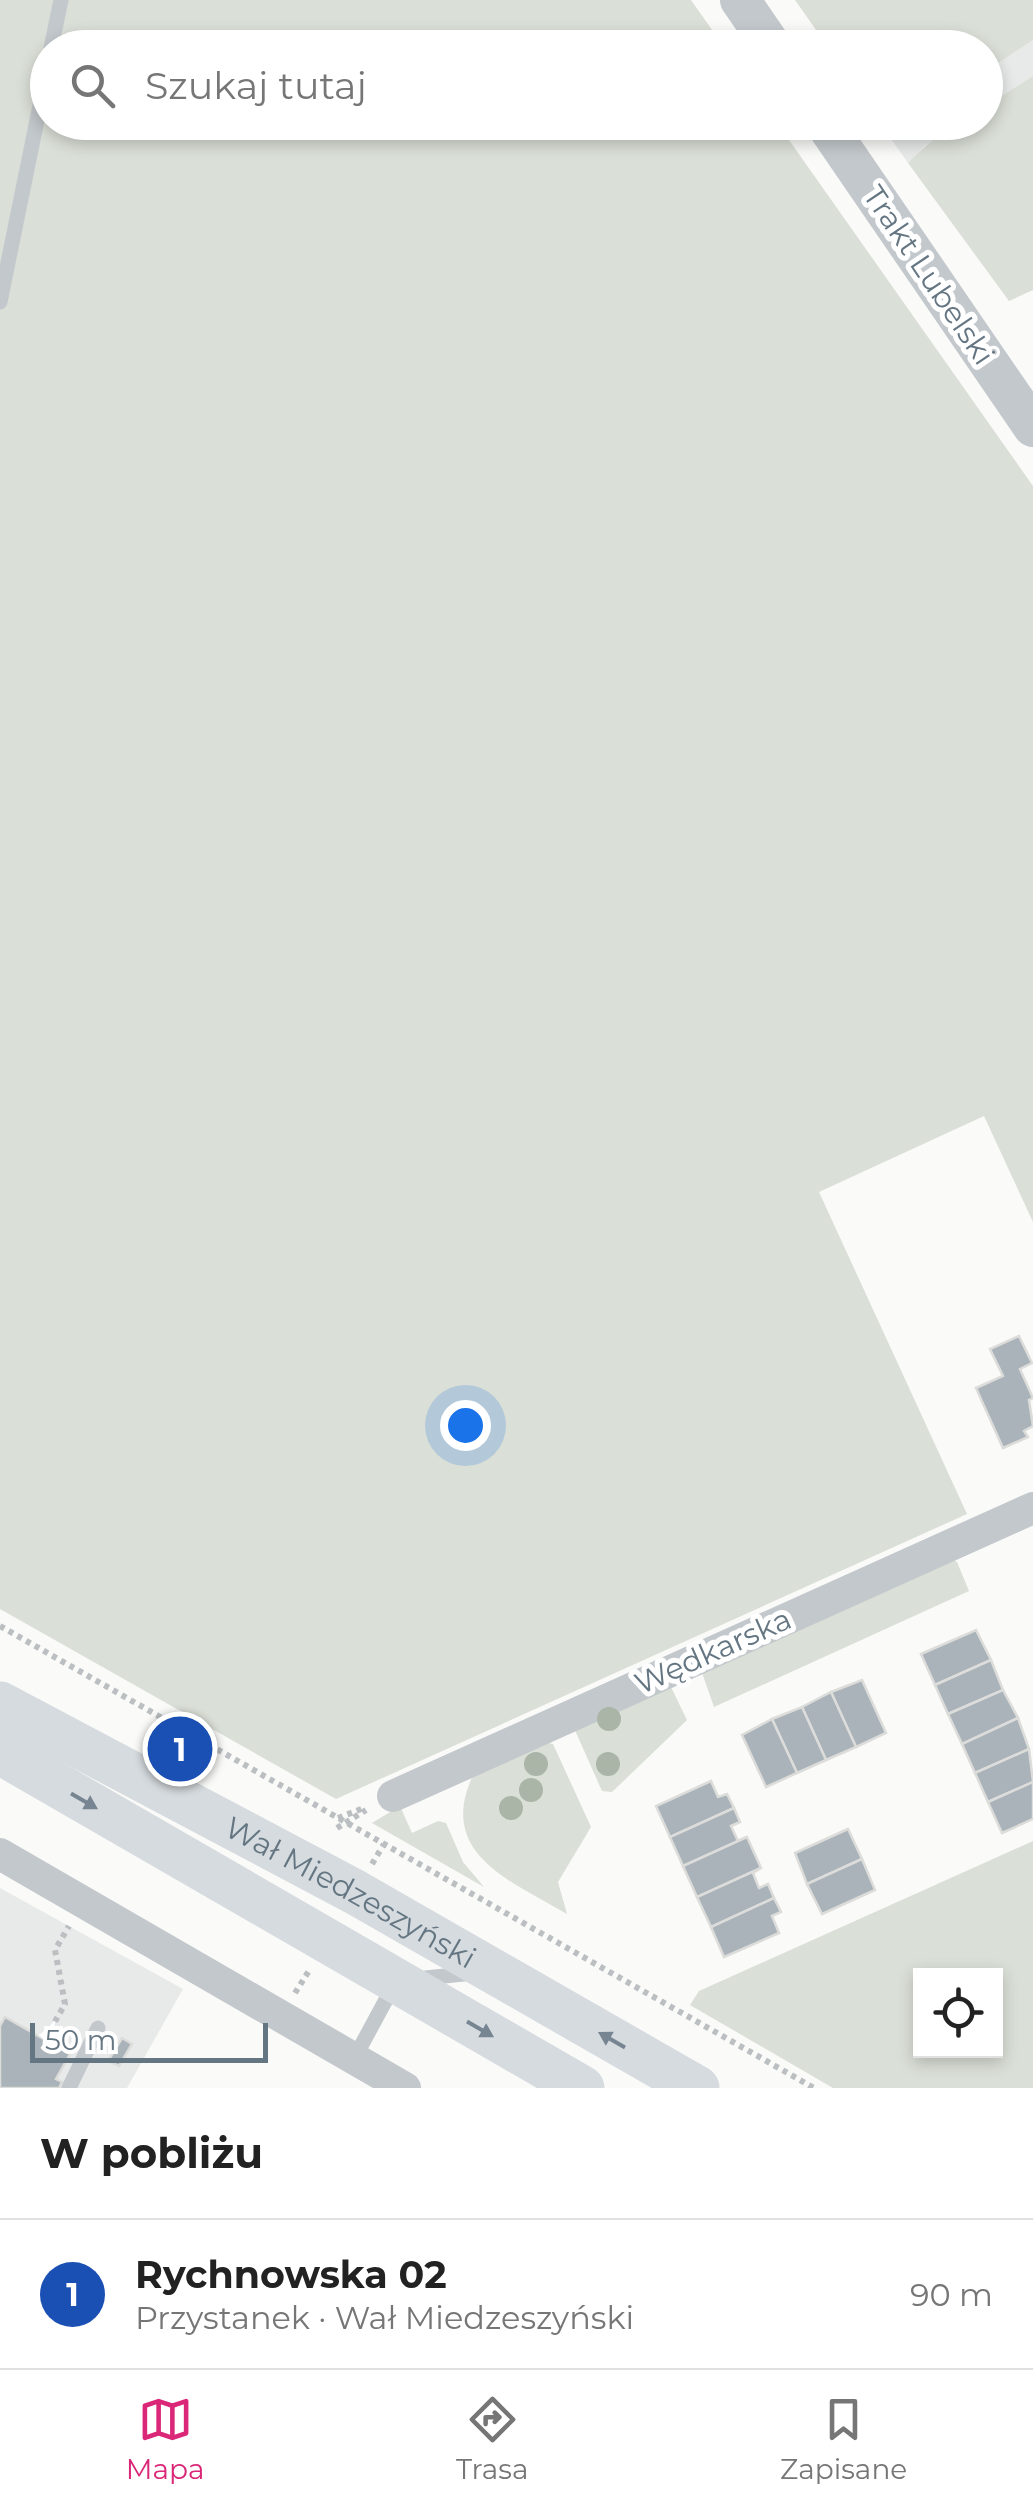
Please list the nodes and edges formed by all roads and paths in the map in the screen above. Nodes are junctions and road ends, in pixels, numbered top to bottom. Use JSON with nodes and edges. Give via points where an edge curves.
{"nodes":[{"id":1,"x":61,"y":0,"type":"edge"},
{"id":2,"x":740,"y":0,"type":"edge"},
{"id":3,"x":55,"y":30,"type":"edge"},
{"id":4,"x":760,"y":30,"type":"edge"},
{"id":5,"x":33,"y":140,"type":"edge"},
{"id":6,"x":836,"y":140,"type":"edge"},
{"id":7,"x":0,"y":302,"type":"edge"},
{"id":8,"x":1033,"y":427,"type":"edge"},
{"id":9,"x":1033,"y":1508,"type":"edge"},
{"id":10,"x":0,"y":1626,"type":"edge"},
{"id":11,"x":0,"y":1704,"type":"edge"},
{"id":12,"x":0,"y":1752,"type":"edge"},
{"id":13,"x":392,"y":1796,"type":"dead end"},
{"id":14,"x":0,"y":1854,"type":"edge"},
{"id":15,"x":72,"y":1920,"type":"dead end"},
{"id":16,"x":492,"y":1972,"type":"junction"},
{"id":17,"x":396,"y":1981,"type":"junction"},
{"id":18,"x":98,"y":2028,"type":"dead end"},
{"id":19,"x":45,"y":2040,"type":"dead end"},
{"id":20,"x":354,"y":2058,"type":"junction"},
{"id":21,"x":68,"y":2088,"type":"edge"},
{"id":22,"x":405,"y":2088,"type":"edge"},
{"id":23,"x":582,"y":2088,"type":"edge"},
{"id":24,"x":696,"y":2088,"type":"edge"},
{"id":25,"x":814,"y":2088,"type":"edge"}],
"edges":[{"from":1,"to":3,"type":"lane"},
{"from":2,"to":4,"type":"street"},
{"from":5,"to":7,"type":"lane"},
{"from":6,"to":8,"type":"street","name":"Trakt Lubelski"},
{"from":9,"to":13,"type":"street","name":"Wędkarska"},
{"from":10,"to":25,"type":"path"},
{"from":11,"to":16,"type":"main road","name":"Wał Miedzeszyński","via":[[297,1860]]},
{"from":12,"to":17,"type":"main road","name":"Wał Miedzeszyński","one_way":true},
{"from":14,"to":20,"type":"street"},
{"from":15,"to":19,"type":"path","via":[[55,1950],[65,2004]]},
{"from":16,"to":17,"type":"lane"},
{"from":24,"to":16,"type":"main road","name":"Wał Miedzeszyński","one_way":true},
{"from":17,"to":20,"type":"lane"},
{"from":17,"to":23,"type":"main road","name":"Wał Miedzeszyński","one_way":true},
{"from":18,"to":21,"type":"lane"},
{"from":20,"to":22,"type":"street"}]}
